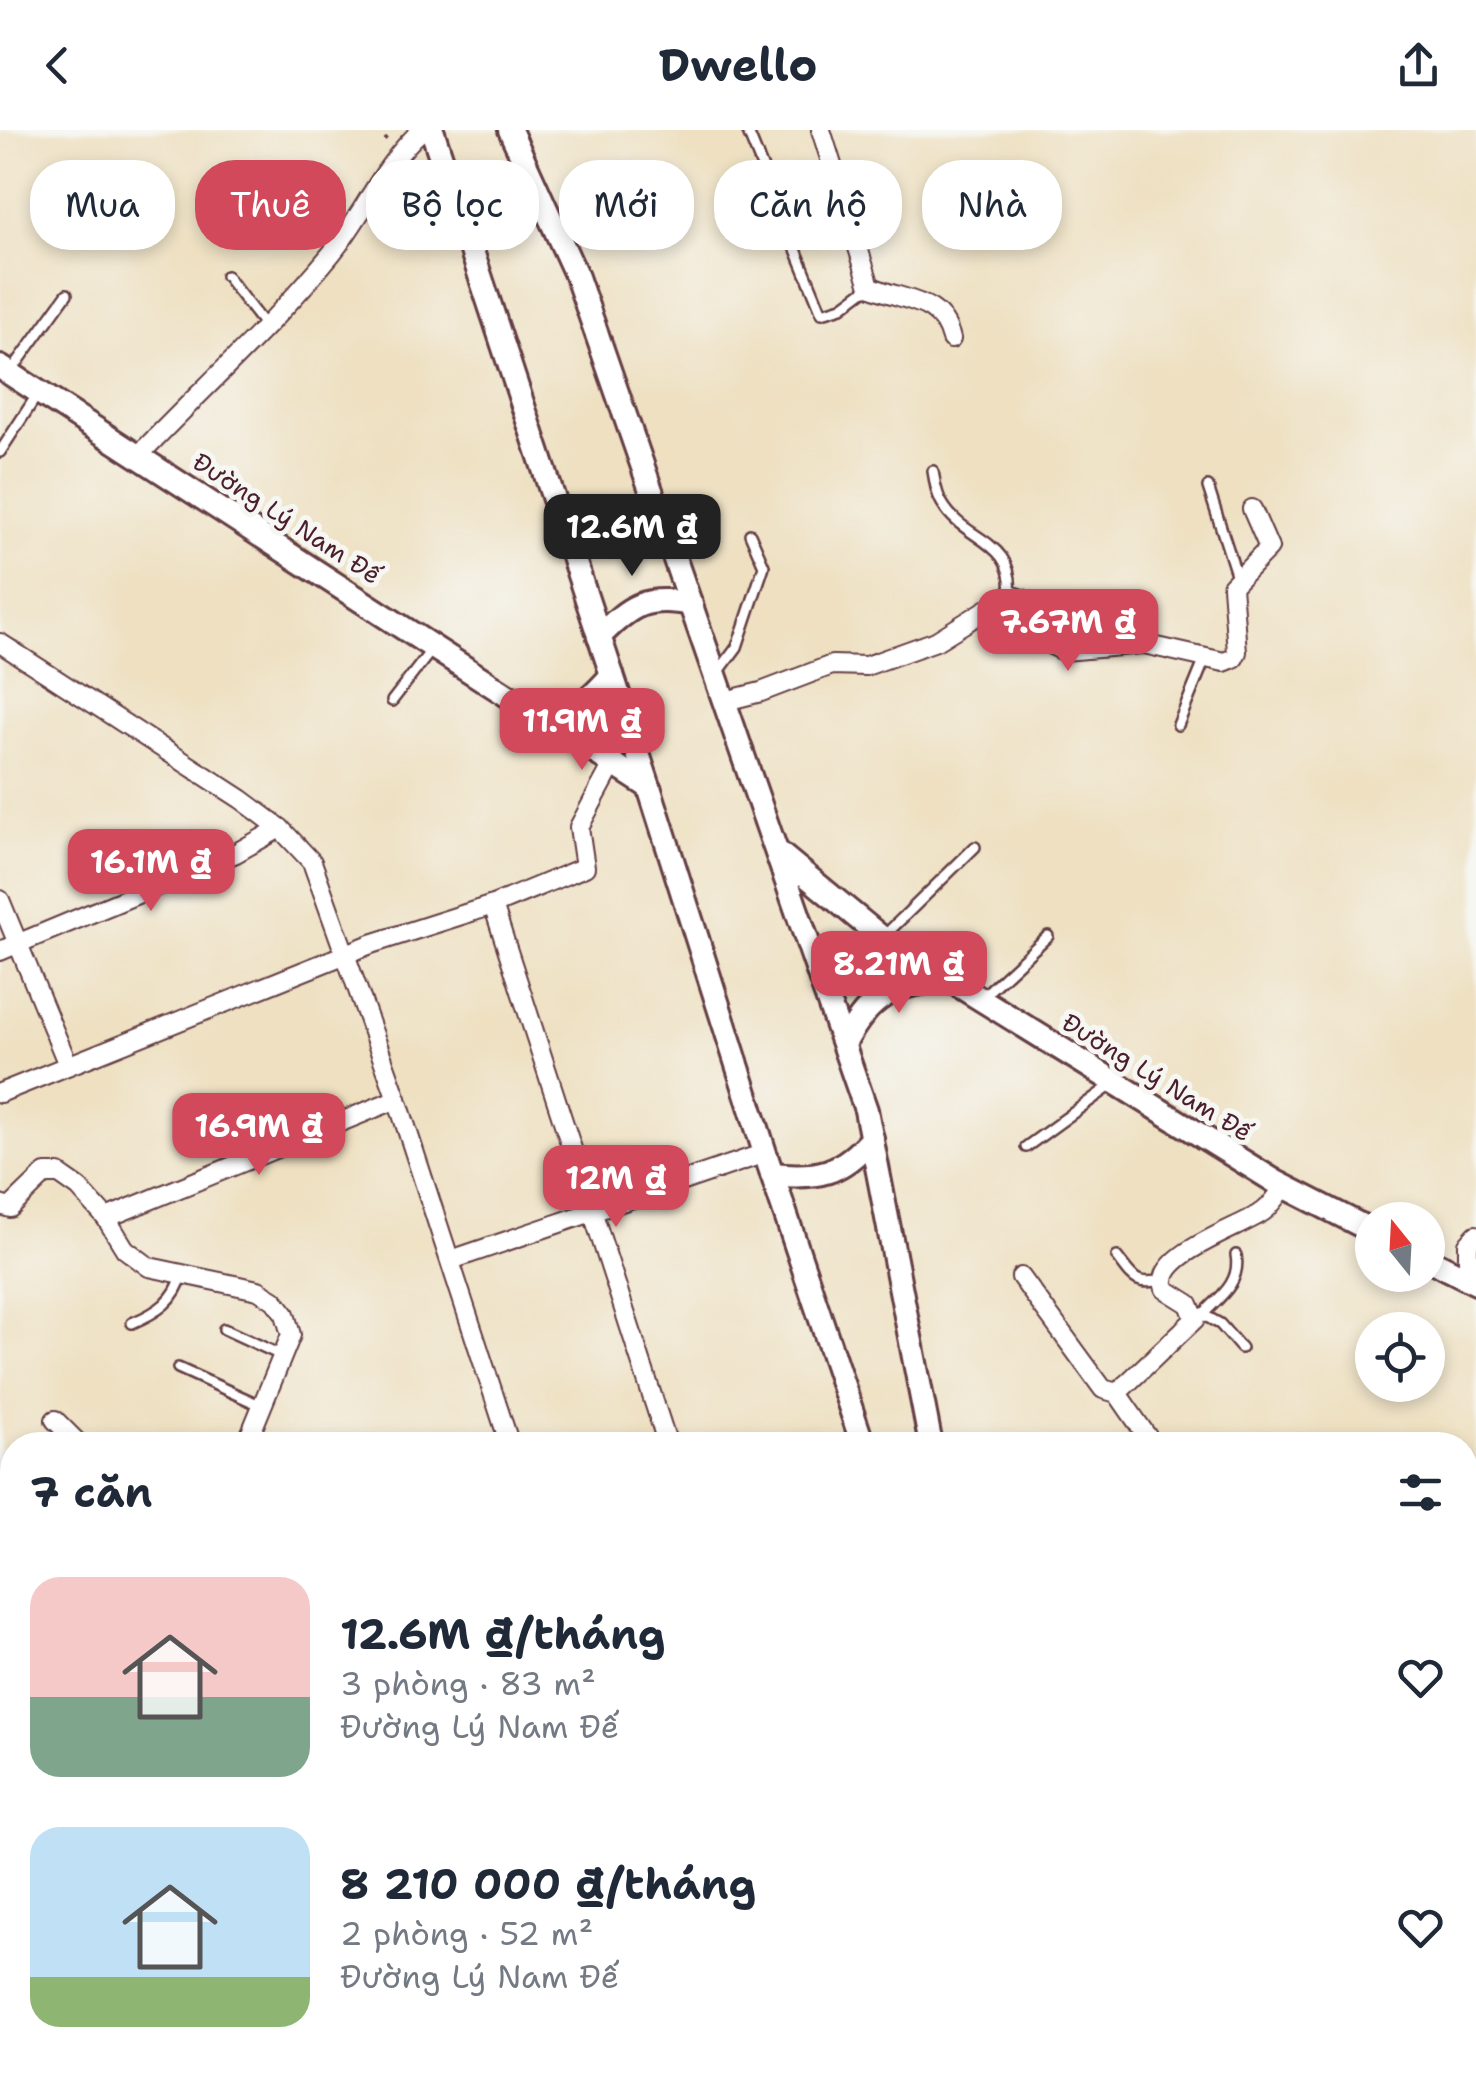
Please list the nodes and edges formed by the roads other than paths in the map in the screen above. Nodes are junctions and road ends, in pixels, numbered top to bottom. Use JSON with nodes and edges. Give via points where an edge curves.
{"nodes":[{"id":1,"x":422,"y":130,"type":"edge"},
{"id":2,"x":432,"y":130,"type":"edge"},
{"id":3,"x":510,"y":130,"type":"edge"},
{"id":4,"x":747,"y":130,"type":"edge"},
{"id":5,"x":821,"y":130,"type":"edge"},
{"id":6,"x":226,"y":276,"type":"dead end"},
{"id":7,"x":870,"y":286,"type":"junction"},
{"id":8,"x":67,"y":294,"type":"dead end"},
{"id":9,"x":264,"y":326,"type":"junction"},
{"id":10,"x":951,"y":339,"type":"dead end"},
{"id":11,"x":5,"y":370,"type":"edge"},
{"id":12,"x":39,"y":392,"type":"junction"},
{"id":13,"x":0,"y":452,"type":"edge"},
{"id":14,"x":139,"y":455,"type":"junction"},
{"id":15,"x":933,"y":472,"type":"dead end"},
{"id":16,"x":1208,"y":487,"type":"dead end"},
{"id":17,"x":1252,"y":510,"type":"dead end"},
{"id":18,"x":750,"y":534,"type":"dead end"},
{"id":19,"x":1237,"y":578,"type":"junction"},
{"id":20,"x":1010,"y":596,"type":"junction"},
{"id":21,"x":691,"y":604,"type":"junction"},
{"id":22,"x":599,"y":637,"type":"junction"},
{"id":23,"x":0,"y":644,"type":"edge"},
{"id":24,"x":434,"y":646,"type":"junction"},
{"id":25,"x":1206,"y":658,"type":"junction"},
{"id":26,"x":612,"y":675,"type":"junction"},
{"id":27,"x":716,"y":676,"type":"junction"},
{"id":28,"x":392,"y":701,"type":"dead end"},
{"id":29,"x":725,"y":702,"type":"junction"},
{"id":30,"x":541,"y":719,"type":"junction"},
{"id":31,"x":1178,"y":724,"type":"dead end"},
{"id":32,"x":614,"y":762,"type":"junction"},
{"id":33,"x":649,"y":786,"type":"junction"},
{"id":34,"x":280,"y":828,"type":"junction"},
{"id":35,"x":976,"y":847,"type":"dead end"},
{"id":36,"x":776,"y":850,"type":"junction"},
{"id":37,"x":0,"y":900,"type":"edge"},
{"id":38,"x":493,"y":905,"type":"junction"},
{"id":39,"x":1048,"y":936,"type":"dead end"},
{"id":40,"x":882,"y":938,"type":"junction"},
{"id":41,"x":20,"y":944,"type":"junction"},
{"id":42,"x":0,"y":951,"type":"edge"},
{"id":43,"x":347,"y":954,"type":"junction"},
{"id":44,"x":948,"y":979,"type":"junction"},
{"id":45,"x":980,"y":999,"type":"junction"},
{"id":46,"x":844,"y":1044,"type":"junction"},
{"id":47,"x":68,"y":1065,"type":"junction"},
{"id":48,"x":1115,"y":1083,"type":"junction"},
{"id":49,"x":0,"y":1093,"type":"edge"},
{"id":50,"x":396,"y":1099,"type":"junction"},
{"id":51,"x":872,"y":1138,"type":"junction"},
{"id":52,"x":1026,"y":1147,"type":"dead end"},
{"id":53,"x":768,"y":1164,"type":"junction"},
{"id":54,"x":1284,"y":1187,"type":"junction"},
{"id":55,"x":0,"y":1205,"type":"edge"},
{"id":56,"x":592,"y":1214,"type":"junction"},
{"id":57,"x":106,"y":1218,"type":"junction"},
{"id":58,"x":1355,"y":1222,"type":"edge"},
{"id":59,"x":1476,"y":1235,"type":"edge"},
{"id":60,"x":1236,"y":1254,"type":"dead end"},
{"id":61,"x":1117,"y":1256,"type":"dead end"},
{"id":62,"x":451,"y":1260,"type":"junction"},
{"id":63,"x":1445,"y":1268,"type":"edge"},
{"id":64,"x":183,"y":1273,"type":"junction"},
{"id":65,"x":1021,"y":1277,"type":"dead end"},
{"id":66,"x":1162,"y":1280,"type":"junction"},
{"id":67,"x":1472,"y":1281,"type":"edge"},
{"id":68,"x":1198,"y":1312,"type":"junction"},
{"id":69,"x":132,"y":1323,"type":"dead end"},
{"id":70,"x":224,"y":1330,"type":"dead end"},
{"id":71,"x":1241,"y":1348,"type":"dead end"},
{"id":72,"x":284,"y":1357,"type":"junction"},
{"id":73,"x":178,"y":1368,"type":"dead end"},
{"id":74,"x":1117,"y":1393,"type":"junction"},
{"id":75,"x":262,"y":1406,"type":"junction"},
{"id":76,"x":55,"y":1420,"type":"dead end"},
{"id":77,"x":67,"y":1432,"type":"edge"},
{"id":78,"x":251,"y":1432,"type":"edge"},
{"id":79,"x":506,"y":1432,"type":"edge"},
{"id":80,"x":664,"y":1432,"type":"edge"},
{"id":81,"x":859,"y":1432,"type":"edge"},
{"id":82,"x":929,"y":1432,"type":"edge"},
{"id":83,"x":1144,"y":1432,"type":"edge"}],
"edges":[{"from":1,"to":9,"type":"street","via":[[398,153],[343,240]]},
{"from":2,"to":22,"type":"street"},
{"from":3,"to":21,"type":"street","via":[[577,277]]},
{"from":4,"to":7,"type":"lane","via":[[822,313]]},
{"from":5,"to":7,"type":"street"},
{"from":6,"to":9,"type":"lane"},
{"from":7,"to":10,"type":"street","via":[[937,311]]},
{"from":8,"to":11,"type":"lane"},
{"from":9,"to":14,"type":"street"},
{"from":11,"to":12,"type":"street","name":"Đường Lý Nam Đế"},
{"from":12,"to":13,"type":"lane"},
{"from":12,"to":14,"type":"street","name":"Đường Lý Nam Đế"},
{"from":14,"to":24,"type":"street","name":"Đường Lý Nam Đế"},
{"from":15,"to":20,"type":"lane","via":[[946,510],[1006,561]]},
{"from":16,"to":19,"type":"lane"},
{"from":17,"to":19,"type":"street","via":[[1269,548]]},
{"from":18,"to":27,"type":"lane","via":[[764,566],[737,646]]},
{"from":19,"to":25,"type":"street","via":[[1237,652],[1224,662]]},
{"from":20,"to":25,"type":"street","via":[[1028,601],[1048,643],[1064,650],[1144,644]]},
{"from":20,"to":29,"type":"street","via":[[936,641],[866,666],[832,665]]},
{"from":21,"to":22,"type":"street","via":[[654,599],[636,605]]},
{"from":21,"to":27,"type":"street"},
{"from":22,"to":26,"type":"street"},
{"from":23,"to":34,"type":"street"},
{"from":24,"to":28,"type":"lane"},
{"from":24,"to":30,"type":"street","name":"Đường Lý Nam Đế"},
{"from":25,"to":31,"type":"lane"},
{"from":26,"to":30,"type":"street","via":[[587,703]]},
{"from":26,"to":33,"type":"street"},
{"from":27,"to":29,"type":"street"},
{"from":29,"to":36,"type":"street"},
{"from":30,"to":32,"type":"street","name":"Đường Lý Nam Đế"},
{"from":32,"to":33,"type":"street","name":"Đường Lý Nam Đế"},
{"from":32,"to":38,"type":"street","via":[[578,827],[585,866]]},
{"from":33,"to":53,"type":"street"},
{"from":34,"to":41,"type":"street"},
{"from":34,"to":43,"type":"street","via":[[312,862]]},
{"from":35,"to":40,"type":"lane"},
{"from":36,"to":40,"type":"street","name":"Đường Lý Nam Đế"},
{"from":36,"to":46,"type":"street"},
{"from":37,"to":41,"type":"street"},
{"from":38,"to":43,"type":"street"},
{"from":38,"to":56,"type":"street"},
{"from":39,"to":45,"type":"lane"},
{"from":40,"to":44,"type":"street","name":"Đường Lý Nam Đế"},
{"from":41,"to":42,"type":"street"},
{"from":41,"to":47,"type":"street"},
{"from":43,"to":47,"type":"street"},
{"from":43,"to":50,"type":"street"},
{"from":44,"to":45,"type":"street","name":"Đường Lý Nam Đế"},
{"from":44,"to":46,"type":"street","via":[[896,988],[876,999]]},
{"from":45,"to":48,"type":"street","name":"Đường Lý Nam Đế"},
{"from":46,"to":51,"type":"street"},
{"from":47,"to":49,"type":"street"},
{"from":48,"to":52,"type":"lane"},
{"from":48,"to":54,"type":"street","name":"Đường Lý Nam Đế"},
{"from":50,"to":57,"type":"street"},
{"from":50,"to":62,"type":"street"},
{"from":51,"to":53,"type":"street","via":[[842,1167],[822,1174],[801,1178]]},
{"from":51,"to":82,"type":"street"},
{"from":53,"to":56,"type":"street"},
{"from":53,"to":81,"type":"street"},
{"from":54,"to":58,"type":"street","name":"Đường Lý Nam Đế"},
{"from":54,"to":66,"type":"street","via":[[1265,1210],[1182,1255]]},
{"from":55,"to":57,"type":"street","via":[[10,1208],[52,1173],[79,1188]]},
{"from":56,"to":62,"type":"street"},
{"from":56,"to":80,"type":"street"},
{"from":57,"to":64,"type":"street","via":[[125,1249],[149,1266]]},
{"from":59,"to":67,"type":"street","via":[[1468,1244]]},
{"from":60,"to":68,"type":"lane","via":[[1230,1288]]},
{"from":61,"to":66,"type":"lane","via":[[1137,1281]]},
{"from":62,"to":79,"type":"street"},
{"from":63,"to":67,"type":"street"},
{"from":64,"to":69,"type":"lane","via":[[162,1308]]},
{"from":64,"to":72,"type":"street","via":[[237,1283],[274,1300],[291,1335]]},
{"from":65,"to":74,"type":"street","via":[[1103,1388]]},
{"from":66,"to":68,"type":"street"},
{"from":68,"to":71,"type":"lane"},
{"from":68,"to":74,"type":"street"},
{"from":70,"to":72,"type":"lane"},
{"from":72,"to":75,"type":"street"},
{"from":73,"to":75,"type":"lane"},
{"from":74,"to":83,"type":"street"},
{"from":75,"to":78,"type":"street"},
{"from":76,"to":77,"type":"street"}]}
